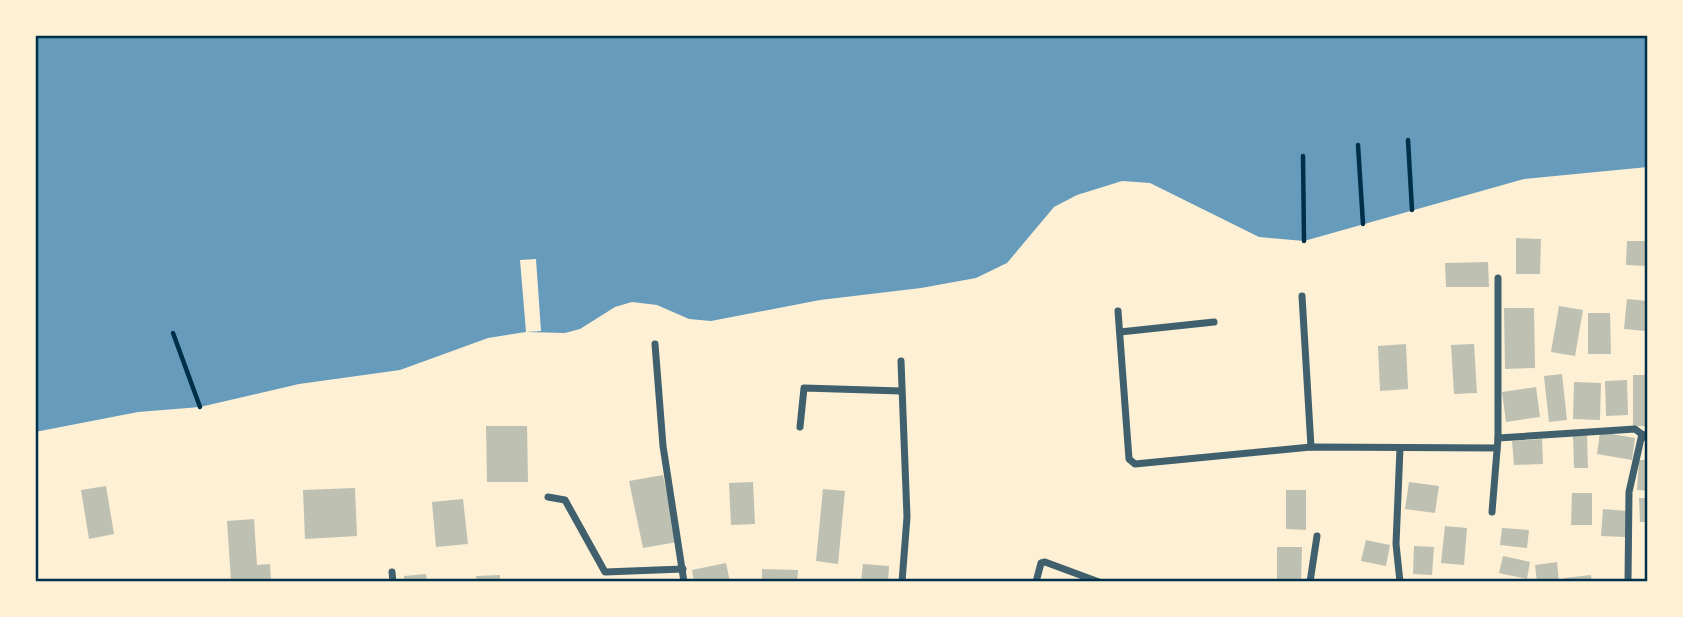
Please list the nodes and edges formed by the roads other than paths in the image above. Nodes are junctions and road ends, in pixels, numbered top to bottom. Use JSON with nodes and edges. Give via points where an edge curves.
{"nodes":[{"id":1,"x":1498,"y":278,"type":"dead end"},
{"id":2,"x":1302,"y":296,"type":"dead end"},
{"id":3,"x":1118,"y":311,"type":"dead end"},
{"id":4,"x":1214,"y":322,"type":"dead end"},
{"id":5,"x":1120,"y":332,"type":"junction"},
{"id":6,"x":655,"y":344,"type":"dead end"},
{"id":7,"x":901,"y":360,"type":"dead end"},
{"id":8,"x":901,"y":391,"type":"junction"},
{"id":9,"x":800,"y":427,"type":"dead end"},
{"id":10,"x":1645,"y":437,"type":"edge"},
{"id":11,"x":1498,"y":438,"type":"junction"},
{"id":12,"x":1311,"y":447,"type":"junction"},
{"id":13,"x":1400,"y":448,"type":"junction"},
{"id":14,"x":1497,"y":448,"type":"junction"},
{"id":15,"x":548,"y":498,"type":"dead end"},
{"id":16,"x":1492,"y":512,"type":"dead end"},
{"id":17,"x":1317,"y":536,"type":"dead end"},
{"id":18,"x":683,"y":569,"type":"junction"},
{"id":19,"x":392,"y":572,"type":"dead end"},
{"id":20,"x":1036,"y":579,"type":"edge"},
{"id":21,"x":393,"y":582,"type":"edge"},
{"id":22,"x":684,"y":582,"type":"edge"},
{"id":23,"x":902,"y":582,"type":"edge"},
{"id":24,"x":1099,"y":582,"type":"edge"},
{"id":25,"x":1310,"y":582,"type":"edge"},
{"id":26,"x":1400,"y":582,"type":"edge"},
{"id":27,"x":1629,"y":582,"type":"edge"}],
"edges":[{"from":1,"to":11,"type":"street"},
{"from":2,"to":12,"type":"street"},
{"from":3,"to":5,"type":"street"},
{"from":4,"to":5,"type":"street"},
{"from":5,"to":12,"type":"street","via":[[1132,463]]},
{"from":6,"to":18,"type":"street","via":[[663,446]]},
{"from":7,"to":8,"type":"street"},
{"from":8,"to":9,"type":"street","via":[[804,388]]},
{"from":8,"to":23,"type":"street","via":[[907,516]]},
{"from":10,"to":11,"type":"street","via":[[1635,429]]},
{"from":10,"to":27,"type":"street","via":[[1629,492]]},
{"from":11,"to":14,"type":"street"},
{"from":12,"to":13,"type":"street"},
{"from":13,"to":14,"type":"street"},
{"from":13,"to":26,"type":"street","via":[[1396,544]]},
{"from":14,"to":16,"type":"street"},
{"from":15,"to":18,"type":"street","via":[[565,500],[605,572]]},
{"from":17,"to":25,"type":"street"},
{"from":18,"to":22,"type":"street"},
{"from":19,"to":21,"type":"street"},
{"from":20,"to":24,"type":"street","via":[[1041,563]]}]}
